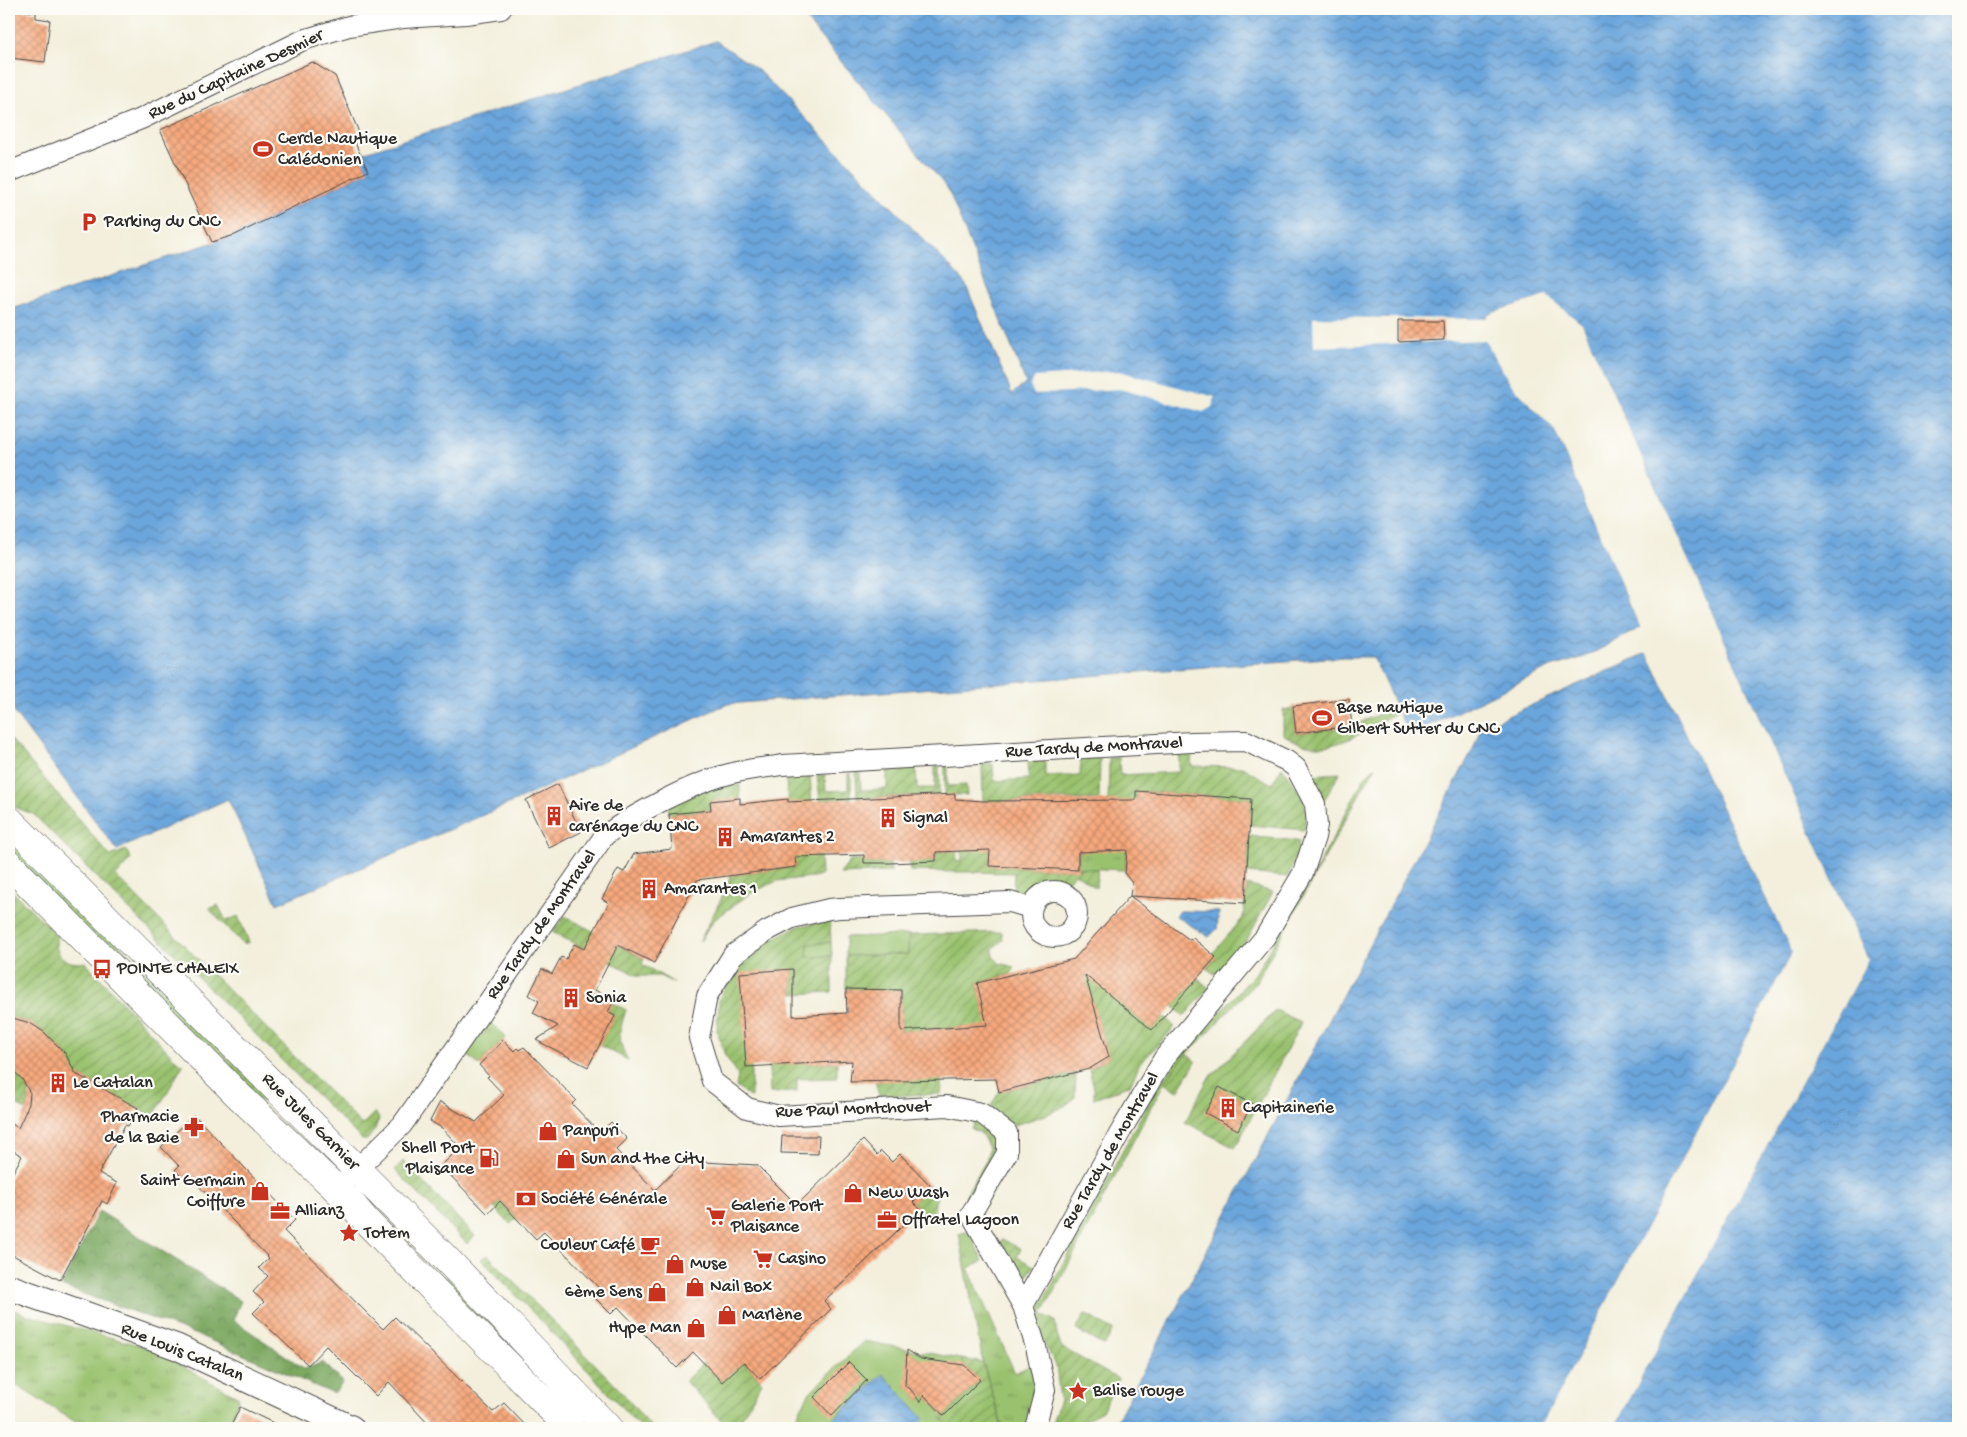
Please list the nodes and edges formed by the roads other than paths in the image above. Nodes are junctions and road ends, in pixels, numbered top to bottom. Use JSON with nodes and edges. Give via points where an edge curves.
{"nodes":[{"id":1,"x":501,"y":9,"type":"edge"},
{"id":2,"x":9,"y":172,"type":"edge"},
{"id":3,"x":9,"y":820,"type":"edge"},
{"id":4,"x":9,"y":864,"type":"edge"},
{"id":5,"x":1031,"y":908,"type":"dead end"},
{"id":6,"x":254,"y":1110,"type":"junction"},
{"id":7,"x":357,"y":1170,"type":"junction"},
{"id":8,"x":350,"y":1202,"type":"junction"},
{"id":9,"x":9,"y":1287,"type":"edge"},
{"id":10,"x":1023,"y":1306,"type":"junction"},
{"id":11,"x":527,"y":1344,"type":"junction"},
{"id":12,"x":351,"y":1428,"type":"edge"},
{"id":13,"x":570,"y":1428,"type":"edge"},
{"id":14,"x":594,"y":1428,"type":"edge"},
{"id":15,"x":608,"y":1428,"type":"edge"},
{"id":16,"x":1035,"y":1428,"type":"edge"}],
"edges":[{"from":1,"to":2,"type":"street","name":"Rue du Capitaine Desmier","via":[[349,26],[303,40],[141,119]]},
{"from":3,"to":7,"type":"main road","name":"Rue Jules Garnier"},
{"from":4,"to":6,"type":"main road","name":"Rue Jules Garnier"},
{"from":5,"to":10,"type":"street","name":"Rue Paul Montchovet","via":[[1010,902],[849,908],[792,918],[766,931],[733,955],[707,996],[699,1038],[712,1081],[746,1108],[779,1116],[947,1106],[981,1113],[1007,1133],[1007,1153],[971,1214]]},
{"from":6,"to":7,"type":"street","via":[[277,1114],[337,1170]]},
{"from":6,"to":8,"type":"main road","name":"Rue Jules Garnier"},
{"from":7,"to":8,"type":"street","name":"Rue Tardy de Montravel","via":[[345,1181],[354,1190]]},
{"from":7,"to":10,"type":"street","name":"Rue Tardy de Montravel","via":[[402,1125],[605,835],[660,803],[729,773],[782,765],[1246,741],[1296,768],[1315,804],[1315,837],[1303,873],[1265,937],[1164,1058]]},
{"from":7,"to":11,"type":"main road","name":"Rue Jules Garnier"},
{"from":8,"to":13,"type":"main road","name":"Rue Jules Garnier"},
{"from":9,"to":12,"type":"street","name":"Rue Louis Catalan","via":[[177,1347]]},
{"from":10,"to":16,"type":"street","via":[[1045,1390]]},
{"from":11,"to":14,"type":"street","via":[[536,1366]]},
{"from":11,"to":15,"type":"main road","name":"Rue Jules Garnier"}]}
